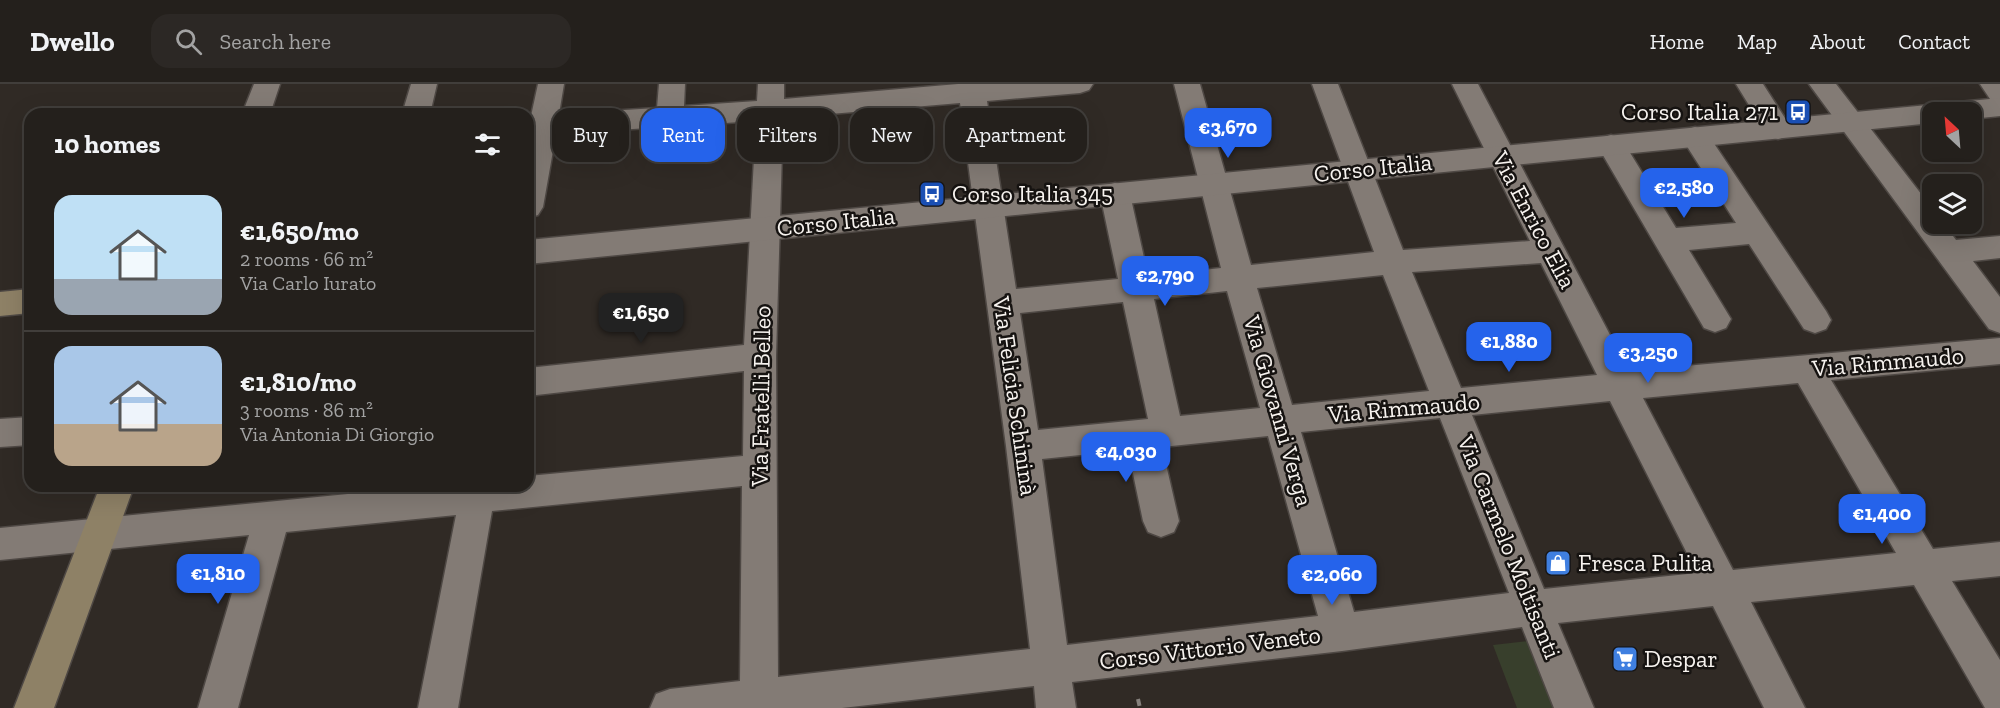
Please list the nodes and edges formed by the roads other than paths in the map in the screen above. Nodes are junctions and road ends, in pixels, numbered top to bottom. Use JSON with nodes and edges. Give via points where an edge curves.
{"nodes":[{"id":1,"x":267,"y":84,"type":"edge"},
{"id":2,"x":424,"y":84,"type":"edge"},
{"id":3,"x":551,"y":84,"type":"edge"},
{"id":4,"x":672,"y":84,"type":"edge"},
{"id":5,"x":1080,"y":84,"type":"edge"},
{"id":6,"x":1187,"y":84,"type":"edge"},
{"id":7,"x":1325,"y":84,"type":"edge"},
{"id":8,"x":1465,"y":84,"type":"edge"},
{"id":9,"x":1749,"y":84,"type":"edge"},
{"id":10,"x":1822,"y":84,"type":"edge"},
{"id":11,"x":1993,"y":84,"type":"edge"},
{"id":12,"x":972,"y":88,"type":"edge"},
{"id":13,"x":2000,"y":92,"type":"edge"},
{"id":14,"x":771,"y":97,"type":"edge"},
{"id":15,"x":2000,"y":107,"type":"edge"},
{"id":16,"x":258,"y":108,"type":"edge"},
{"id":17,"x":418,"y":108,"type":"edge"},
{"id":18,"x":671,"y":108,"type":"edge"},
{"id":19,"x":715,"y":108,"type":"edge"},
{"id":20,"x":1982,"y":109,"type":"edge"},
{"id":21,"x":1922,"y":114,"type":"edge"},
{"id":22,"x":641,"y":119,"type":"edge"},
{"id":23,"x":1850,"y":122,"type":"junction"},
{"id":24,"x":536,"y":125,"type":"edge"},
{"id":25,"x":1778,"y":129,"type":"junction"},
{"id":26,"x":1695,"y":137,"type":"junction"},
{"id":27,"x":1611,"y":145,"type":"junction"},
{"id":28,"x":534,"y":146,"type":"edge"},
{"id":29,"x":1500,"y":156,"type":"junction"},
{"id":30,"x":1359,"y":170,"type":"junction"},
{"id":31,"x":1215,"y":184,"type":"junction"},
{"id":32,"x":1115,"y":194,"type":"junction"},
{"id":33,"x":988,"y":207,"type":"junction"},
{"id":34,"x":766,"y":229,"type":"junction"},
{"id":35,"x":1757,"y":232,"type":"junction"},
{"id":36,"x":1669,"y":240,"type":"junction"},
{"id":37,"x":2000,"y":247,"type":"edge"},
{"id":38,"x":534,"y":251,"type":"edge"},
{"id":39,"x":1551,"y":251,"type":"junction"},
{"id":40,"x":1949,"y":252,"type":"junction"},
{"id":41,"x":1393,"y":262,"type":"junction"},
{"id":42,"x":1239,"y":278,"type":"junction"},
{"id":43,"x":1136,"y":290,"type":"junction"},
{"id":44,"x":24,"y":302,"type":"edge"},
{"id":45,"x":1002,"y":303,"type":"junction"},
{"id":46,"x":0,"y":304,"type":"edge"},
{"id":47,"x":1715,"y":319,"type":"dead end"},
{"id":48,"x":1815,"y":320,"type":"dead end"},
{"id":49,"x":2000,"y":320,"type":"edge"},
{"id":50,"x":2000,"y":351,"type":"edge"},
{"id":51,"x":760,"y":356,"type":"junction"},
{"id":52,"x":1807,"y":369,"type":"junction"},
{"id":53,"x":534,"y":381,"type":"edge"},
{"id":54,"x":1620,"y":386,"type":"junction"},
{"id":55,"x":1452,"y":405,"type":"junction"},
{"id":56,"x":1280,"y":419,"type":"junction"},
{"id":57,"x":24,"y":431,"type":"edge"},
{"id":58,"x":0,"y":433,"type":"edge"},
{"id":59,"x":1155,"y":433,"type":"junction"},
{"id":60,"x":1023,"y":446,"type":"junction"},
{"id":61,"x":759,"y":469,"type":"junction"},
{"id":62,"x":534,"y":487,"type":"edge"},
{"id":63,"x":115,"y":492,"type":"edge"},
{"id":64,"x":470,"y":492,"type":"edge"},
{"id":65,"x":478,"y":492,"type":"edge"},
{"id":66,"x":272,"y":517,"type":"junction"},
{"id":67,"x":1161,"y":521,"type":"dead end"},
{"id":68,"x":99,"y":534,"type":"junction"},
{"id":69,"x":0,"y":544,"type":"edge"},
{"id":70,"x":2000,"y":559,"type":"edge"},
{"id":71,"x":1926,"y":567,"type":"junction"},
{"id":72,"x":1724,"y":589,"type":"junction"},
{"id":73,"x":1532,"y":609,"type":"junction"},
{"id":74,"x":1342,"y":633,"type":"junction"},
{"id":75,"x":1050,"y":666,"type":"junction"},
{"id":76,"x":2000,"y":696,"type":"edge"},
{"id":77,"x":759,"y":703,"type":"edge"},
{"id":78,"x":34,"y":708,"type":"edge"},
{"id":79,"x":218,"y":708,"type":"edge"},
{"id":80,"x":438,"y":708,"type":"edge"},
{"id":81,"x":670,"y":708,"type":"edge"},
{"id":82,"x":1056,"y":708,"type":"edge"},
{"id":83,"x":1574,"y":708,"type":"edge"},
{"id":84,"x":1785,"y":708,"type":"edge"}],
"edges":[{"from":1,"to":16,"type":"street"},
{"from":2,"to":17,"type":"street"},
{"from":3,"to":24,"type":"street"},
{"from":4,"to":18,"type":"street"},
{"from":5,"to":12,"type":"street"},
{"from":6,"to":31,"type":"street","name":"Via Giovanni Verga"},
{"from":7,"to":30,"type":"street","name":"Via Carmelo Moltisanti"},
{"from":8,"to":29,"type":"street","name":"Via Enrico Elia"},
{"from":9,"to":25,"type":"street"},
{"from":10,"to":23,"type":"street"},
{"from":11,"to":13,"type":"street"},
{"from":12,"to":14,"type":"street"},
{"from":12,"to":33,"type":"street","name":"Via Felicia Schininà"},
{"from":14,"to":19,"type":"street"},
{"from":14,"to":34,"type":"street","name":"Via Fratelli Belleo"},
{"from":15,"to":20,"type":"street"},
{"from":21,"to":23,"type":"street","name":"Corso Italia"},
{"from":22,"to":24,"type":"street"},
{"from":23,"to":25,"type":"street","name":"Corso Italia"},
{"from":23,"to":40,"type":"street"},
{"from":24,"to":28,"type":"street"},
{"from":25,"to":26,"type":"street","name":"Corso Italia"},
{"from":26,"to":27,"type":"street","name":"Corso Italia"},
{"from":26,"to":35,"type":"street"},
{"from":27,"to":29,"type":"street","name":"Corso Italia"},
{"from":27,"to":36,"type":"street"},
{"from":29,"to":30,"type":"street","name":"Corso Italia"},
{"from":29,"to":39,"type":"street","name":"Via Enrico Elia"},
{"from":30,"to":31,"type":"street","name":"Corso Italia"},
{"from":30,"to":41,"type":"street","name":"Via Carmelo Moltisanti"},
{"from":31,"to":32,"type":"street","name":"Corso Italia"},
{"from":31,"to":42,"type":"street","name":"Via Giovanni Verga"},
{"from":32,"to":33,"type":"street","name":"Corso Italia"},
{"from":32,"to":43,"type":"street"},
{"from":33,"to":34,"type":"street","name":"Corso Italia"},
{"from":33,"to":45,"type":"street","name":"Via Felicia Schininà"},
{"from":34,"to":38,"type":"street","name":"Corso Italia"},
{"from":34,"to":51,"type":"street","name":"Via Fratelli Belleo"},
{"from":35,"to":36,"type":"street"},
{"from":35,"to":48,"type":"street"},
{"from":36,"to":47,"type":"street"},
{"from":37,"to":40,"type":"street"},
{"from":39,"to":41,"type":"street"},
{"from":39,"to":54,"type":"street","name":"Via Enrico Elia"},
{"from":40,"to":49,"type":"street"},
{"from":41,"to":42,"type":"street"},
{"from":41,"to":55,"type":"street","name":"Via Carmelo Moltisanti"},
{"from":42,"to":43,"type":"street"},
{"from":42,"to":56,"type":"street","name":"Via Giovanni Verga"},
{"from":43,"to":45,"type":"street"},
{"from":43,"to":59,"type":"street"},
{"from":44,"to":46,"type":"main road"},
{"from":45,"to":60,"type":"street","name":"Via Felicia Schininà"},
{"from":50,"to":52,"type":"street","name":"Via Rimmaudo"},
{"from":51,"to":53,"type":"street"},
{"from":51,"to":61,"type":"street","name":"Via Fratelli Belleo"},
{"from":52,"to":54,"type":"street","name":"Via Rimmaudo"},
{"from":52,"to":71,"type":"street"},
{"from":54,"to":55,"type":"street","name":"Via Rimmaudo"},
{"from":54,"to":72,"type":"street","name":"Via Enrico Elia"},
{"from":55,"to":56,"type":"street","name":"Via Rimmaudo"},
{"from":55,"to":73,"type":"street","name":"Via Carmelo Moltisanti"},
{"from":56,"to":59,"type":"street","name":"Via Rimmaudo"},
{"from":56,"to":74,"type":"street","name":"Via Giovanni Verga"},
{"from":57,"to":58,"type":"street"},
{"from":59,"to":60,"type":"street","name":"Via Rimmaudo"},
{"from":59,"to":67,"type":"street"},
{"from":60,"to":75,"type":"street","name":"Via Felicia Schininà"},
{"from":61,"to":62,"type":"street"},
{"from":61,"to":77,"type":"street","name":"Via Fratelli Belleo"},
{"from":63,"to":68,"type":"main road"},
{"from":64,"to":66,"type":"street"},
{"from":65,"to":80,"type":"street"},
{"from":66,"to":68,"type":"street"},
{"from":66,"to":79,"type":"street"},
{"from":68,"to":69,"type":"street"},
{"from":68,"to":78,"type":"main road"},
{"from":70,"to":71,"type":"street","name":"Corso Vittorio Veneto"},
{"from":71,"to":72,"type":"street","name":"Corso Vittorio Veneto"},
{"from":71,"to":76,"type":"street"},
{"from":72,"to":73,"type":"street","name":"Corso Vittorio Veneto"},
{"from":72,"to":84,"type":"street","name":"Via Enrico Elia"},
{"from":73,"to":74,"type":"street","name":"Corso Vittorio Veneto"},
{"from":73,"to":83,"type":"street","name":"Via Carmelo Moltisanti"},
{"from":74,"to":75,"type":"street","name":"Corso Vittorio Veneto"},
{"from":75,"to":77,"type":"street","name":"Corso Vittorio Veneto"},
{"from":75,"to":82,"type":"street","name":"Via Felicia Schininà"},
{"from":77,"to":81,"type":"street","name":"Corso Vittorio Veneto"}]}
